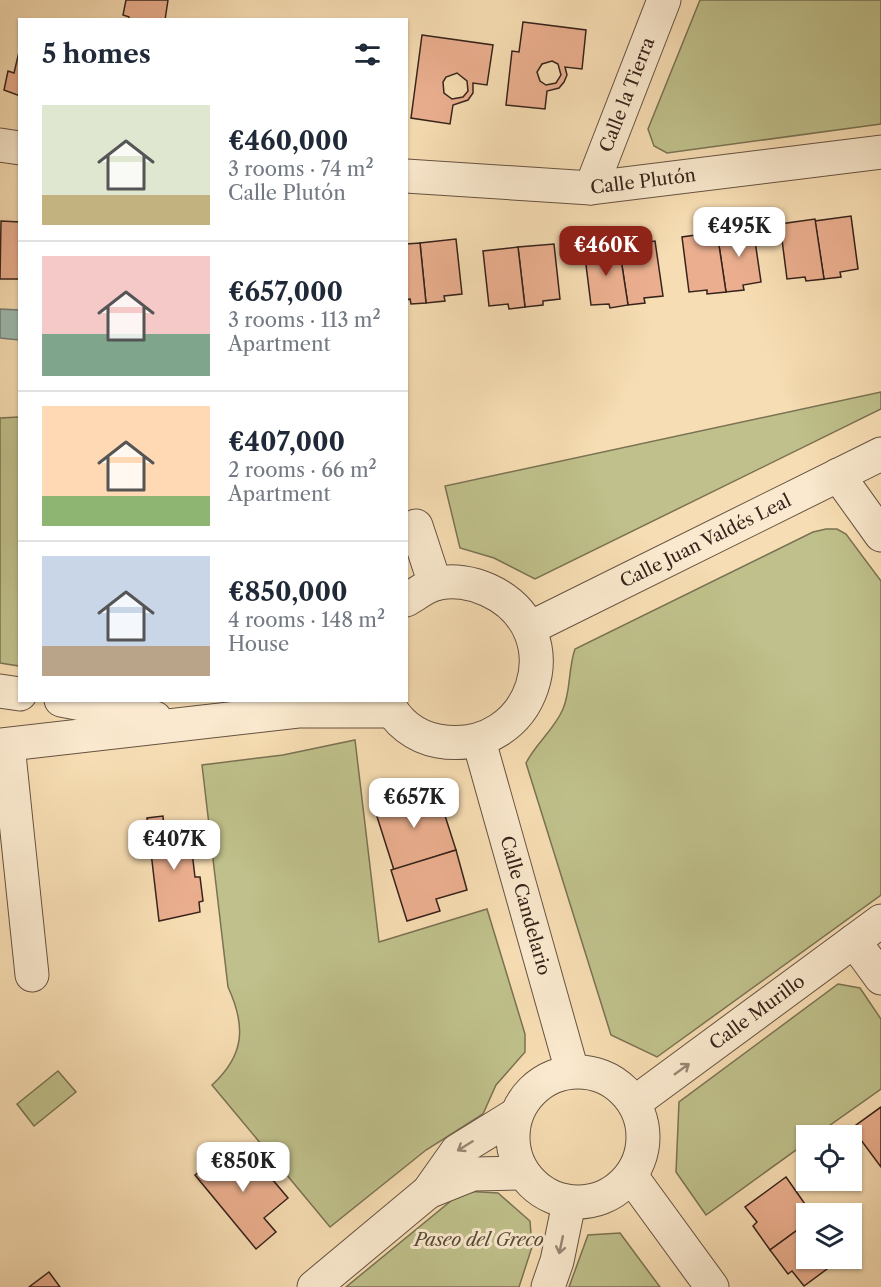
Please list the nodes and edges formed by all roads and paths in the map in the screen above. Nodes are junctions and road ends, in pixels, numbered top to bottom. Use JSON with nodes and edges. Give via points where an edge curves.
{"nodes":[{"id":1,"x":664,"y":0,"type":"edge"},
{"id":2,"x":0,"y":146,"type":"edge"},
{"id":3,"x":18,"y":148,"type":"edge"},
{"id":4,"x":881,"y":152,"type":"edge"},
{"id":5,"x":408,"y":176,"type":"edge"},
{"id":6,"x":591,"y":188,"type":"junction"},
{"id":7,"x":881,"y":454,"type":"edge"},
{"id":8,"x":838,"y":475,"type":"junction"},
{"id":9,"x":416,"y":526,"type":"dead end"},
{"id":10,"x":881,"y":535,"type":"edge"},
{"id":11,"x":435,"y":584,"type":"junction"},
{"id":12,"x":408,"y":599,"type":"edge"},
{"id":13,"x":530,"y":628,"type":"junction"},
{"id":14,"x":0,"y":691,"type":"edge"},
{"id":15,"x":18,"y":694,"type":"edge"},
{"id":16,"x":71,"y":702,"type":"edge"},
{"id":17,"x":307,"y":706,"type":"edge"},
{"id":18,"x":389,"y":706,"type":"edge"},
{"id":19,"x":184,"y":724,"type":"junction"},
{"id":20,"x":479,"y":741,"type":"junction"},
{"id":21,"x":4,"y":745,"type":"edge"},
{"id":22,"x":881,"y":921,"type":"edge"},
{"id":23,"x":854,"y":940,"type":"junction"},
{"id":24,"x":32,"y":975,"type":"dead end"},
{"id":25,"x":881,"y":978,"type":"edge"},
{"id":26,"x":572,"y":1071,"type":"junction"},
{"id":27,"x":634,"y":1103,"type":"junction"},
{"id":28,"x":515,"y":1115,"type":"junction"},
{"id":29,"x":521,"y":1173,"type":"junction"},
{"id":30,"x":631,"y":1176,"type":"junction"},
{"id":31,"x":428,"y":1192,"type":"junction"},
{"id":32,"x":569,"y":1203,"type":"junction"},
{"id":33,"x":314,"y":1287,"type":"edge"},
{"id":34,"x":548,"y":1287,"type":"edge"},
{"id":35,"x":712,"y":1287,"type":"edge"}],
"edges":[{"from":1,"to":6,"type":"street","name":"Calle la Tierra"},
{"from":2,"to":3,"type":"street"},
{"from":4,"to":6,"type":"street","name":"Calle Plutón"},
{"from":5,"to":6,"type":"street","name":"Calle Plutón"},
{"from":7,"to":8,"type":"street","name":"Calle Juan Valdés Leal"},
{"from":8,"to":10,"type":"street"},
{"from":8,"to":13,"type":"street","name":"Calle Juan Valdés Leal"},
{"from":9,"to":11,"type":"street"},
{"from":11,"to":12,"type":"street"},
{"from":11,"to":13,"type":"street","via":[[472,582],[507,598]]},
{"from":13,"to":20,"type":"street","via":[[537,662],[531,696],[510,724]]},
{"from":14,"to":15,"type":"street"},
{"from":16,"to":19,"type":"street"},
{"from":17,"to":18,"type":"street"},
{"from":17,"to":19,"type":"street"},
{"from":18,"to":20,"type":"street","via":[[408,729],[430,740],[455,744]]},
{"from":19,"to":21,"type":"street"},
{"from":20,"to":26,"type":"street","name":"Calle Candelario"},
{"from":21,"to":24,"type":"street"},
{"from":22,"to":23,"type":"street","name":"Calle Murillo"},
{"from":23,"to":25,"type":"street"},
{"from":27,"to":23,"type":"street","name":"Calle Murillo","one_way":true},
{"from":26,"to":27,"type":"street","via":[[596,1074],[618,1085]]},
{"from":26,"to":28,"type":"street","via":[[537,1085]]},
{"from":27,"to":30,"type":"street","via":[[643,1127],[642,1153]]},
{"from":28,"to":29,"type":"street","via":[[512,1145]]},
{"from":28,"to":31,"type":"street","one_way":true,"via":[[457,1151]]},
{"from":29,"to":31,"type":"street","via":[[473,1174]]},
{"from":29,"to":32,"type":"street","via":[[542,1193]]},
{"from":30,"to":32,"type":"street","via":[[614,1192],[592,1202]]},
{"from":30,"to":35,"type":"street"},
{"from":31,"to":33,"type":"street"},
{"from":32,"to":34,"type":"street","one_way":true}]}
